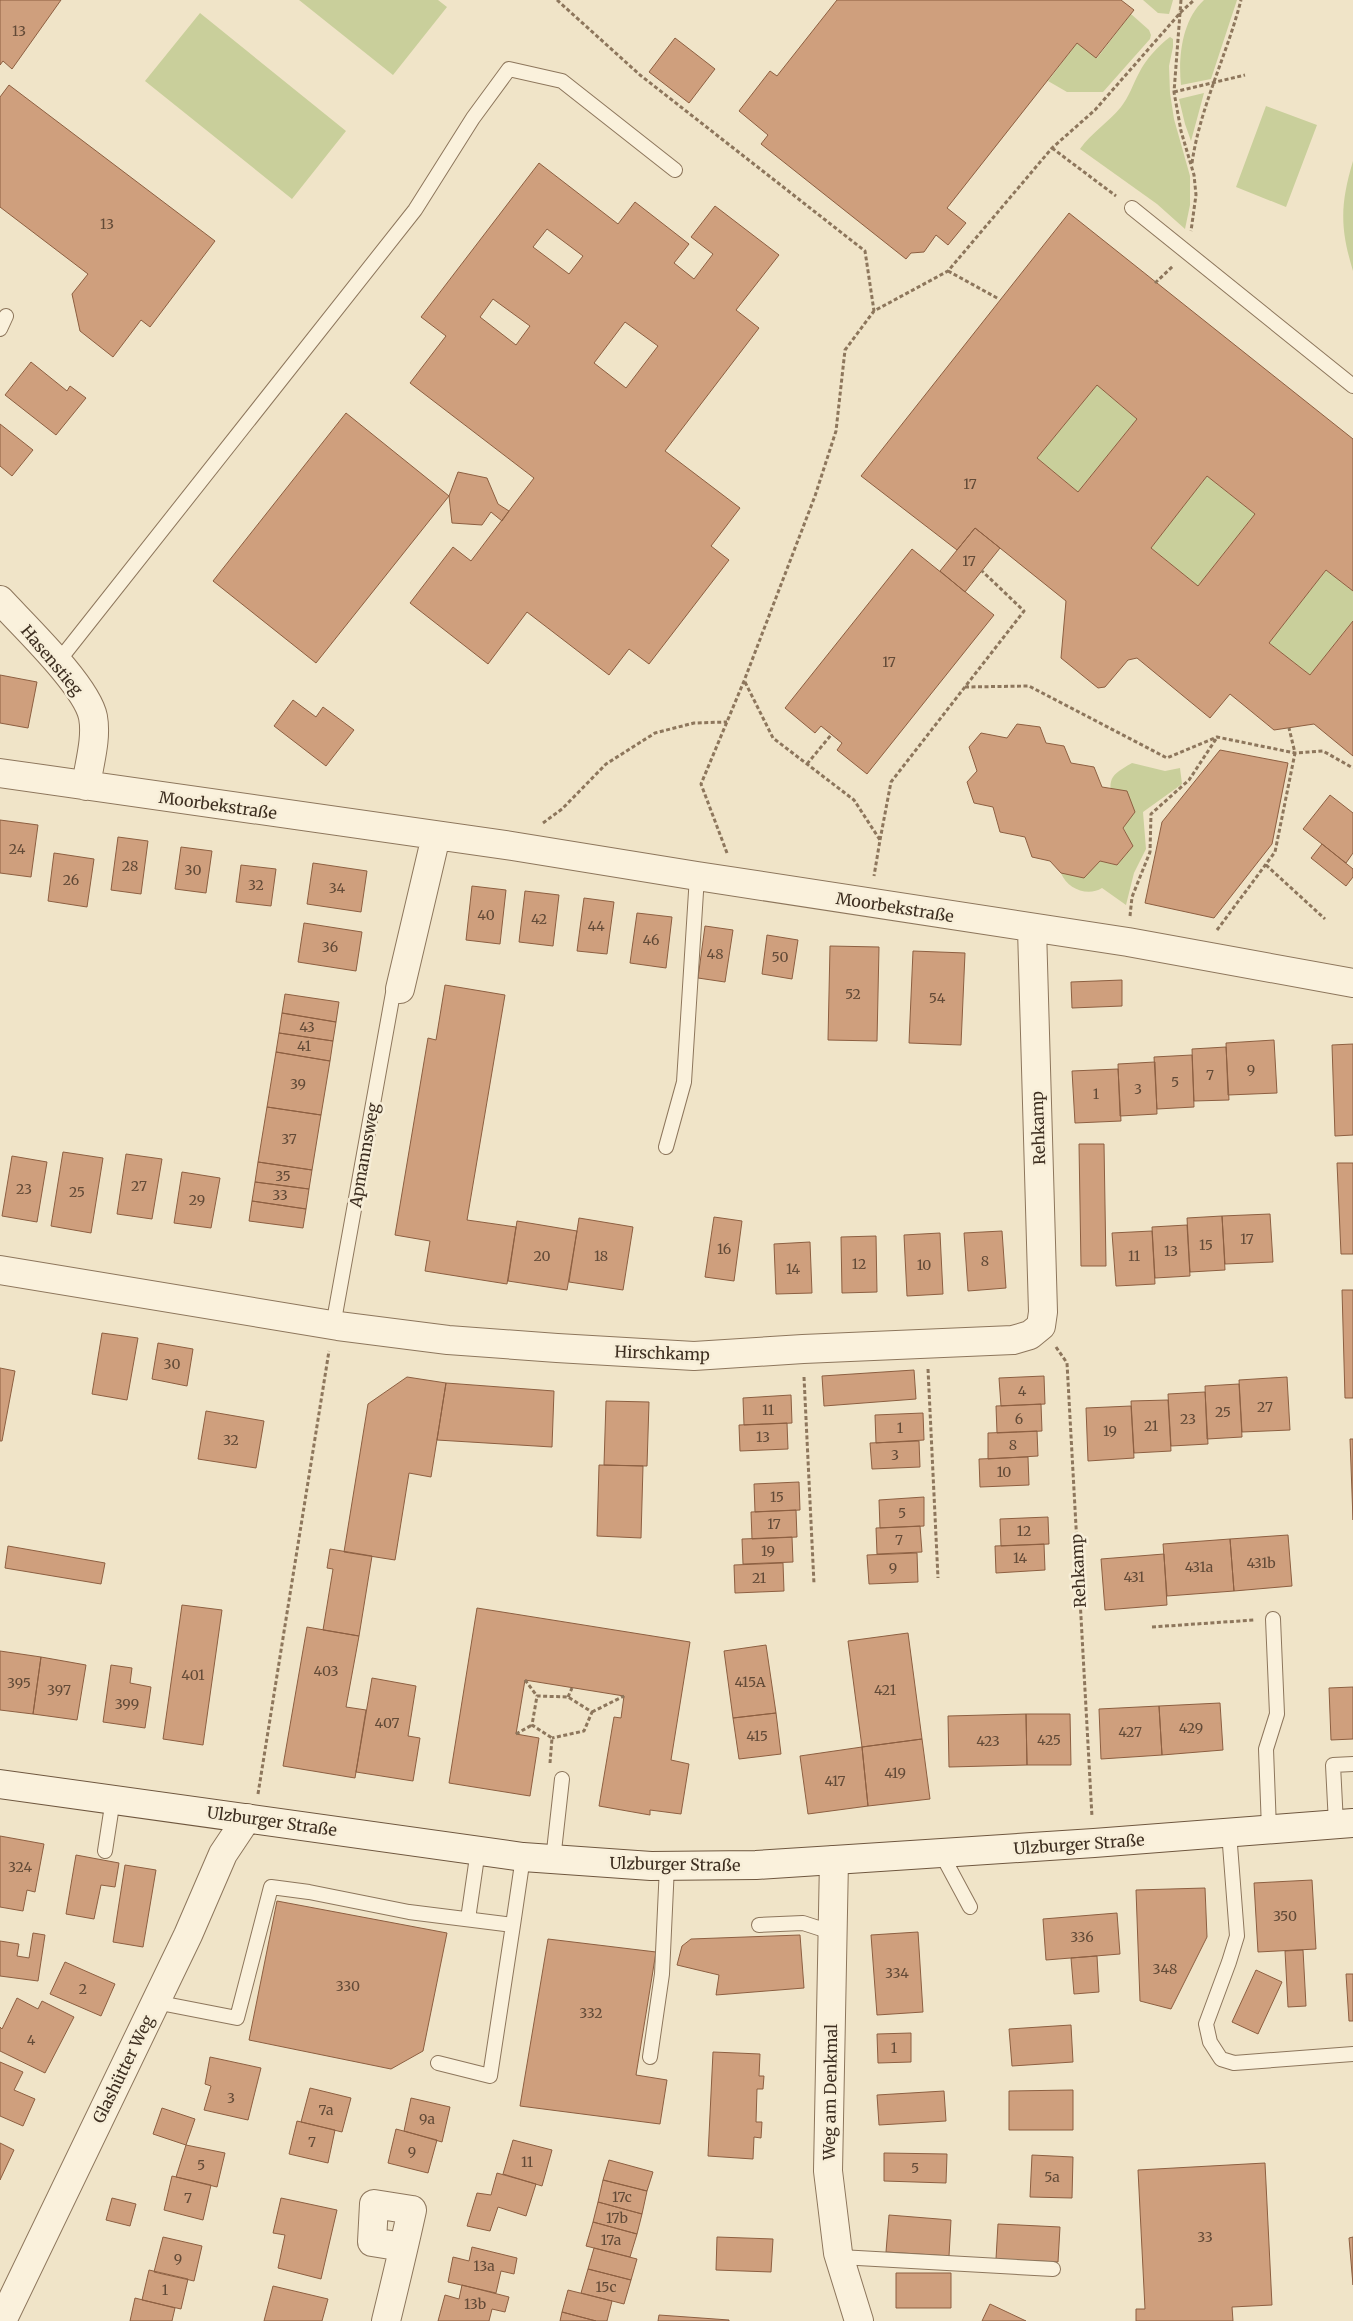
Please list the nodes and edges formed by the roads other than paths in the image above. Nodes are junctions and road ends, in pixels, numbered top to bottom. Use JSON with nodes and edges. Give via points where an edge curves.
{"nodes":[{"id":1,"x":675,"y":170,"type":"dead end"},
{"id":2,"x":1132,"y":208,"type":"road end"},
{"id":3,"x":1353,"y":386,"type":"edge"},
{"id":4,"x":0,"y":600,"type":"edge"},
{"id":5,"x":57,"y":663,"type":"junction"},
{"id":6,"x":0,"y":773,"type":"edge"},
{"id":7,"x":86,"y":786,"type":"junction"},
{"id":8,"x":436,"y":836,"type":"junction"},
{"id":9,"x":708,"y":878,"type":"junction"},
{"id":10,"x":1032,"y":929,"type":"junction"},
{"id":11,"x":1353,"y":983,"type":"edge"},
{"id":12,"x":400,"y":989,"type":"joint"},
{"id":13,"x":666,"y":1146,"type":"dead end"},
{"id":14,"x":0,"y":1270,"type":"edge"},
{"id":15,"x":333,"y":1326,"type":"junction"},
{"id":16,"x":1035,"y":1331,"type":"joint"},
{"id":17,"x":1272,"y":1619,"type":"road end"},
{"id":18,"x":1353,"y":1764,"type":"edge"},
{"id":19,"x":562,"y":1779,"type":"dead end"},
{"id":20,"x":0,"y":1784,"type":"edge"},
{"id":21,"x":113,"y":1799,"type":"junction"},
{"id":22,"x":247,"y":1818,"type":"junction"},
{"id":23,"x":1344,"y":1823,"type":"edge"},
{"id":24,"x":1269,"y":1829,"type":"junction"},
{"id":25,"x":1229,"y":1832,"type":"junction"},
{"id":26,"x":478,"y":1850,"type":"junction"},
{"id":27,"x":105,"y":1851,"type":"dead end"},
{"id":28,"x":941,"y":1853,"type":"junction"},
{"id":29,"x":523,"y":1857,"type":"junction"},
{"id":30,"x":553,"y":1860,"type":"junction"},
{"id":31,"x":834,"y":1860,"type":"junction"},
{"id":32,"x":667,"y":1866,"type":"junction"},
{"id":33,"x":970,"y":1907,"type":"dead end"},
{"id":34,"x":468,"y":1919,"type":"junction"},
{"id":35,"x":513,"y":1925,"type":"junction"},
{"id":36,"x":759,"y":1925,"type":"dead end"},
{"id":37,"x":834,"y":1933,"type":"junction"},
{"id":38,"x":155,"y":2002,"type":"junction"},
{"id":39,"x":1353,"y":2054,"type":"edge"},
{"id":40,"x":650,"y":2058,"type":"dead end"},
{"id":41,"x":438,"y":2063,"type":"dead end"},
{"id":42,"x":403,"y":2247,"type":"dead end"},
{"id":43,"x":840,"y":2258,"type":"junction"},
{"id":44,"x":1053,"y":2270,"type":"dead end"},
{"id":45,"x":2,"y":2321,"type":"edge"},
{"id":46,"x":386,"y":2321,"type":"edge"},
{"id":47,"x":858,"y":2321,"type":"edge"}],
"edges":[{"from":1,"to":5,"type":"lane","via":[[562,81],[510,69],[473,118],[414,210]]},
{"from":2,"to":3,"type":"lane"},
{"from":4,"to":5,"type":"street","name":"Hasenstieg"},
{"from":5,"to":7,"type":"street","name":"Hasenstieg","via":[[80,691],[93,716]]},
{"from":6,"to":7,"type":"street","name":"Moorbekstraße"},
{"from":7,"to":8,"type":"street","name":"Moorbekstraße"},
{"from":8,"to":9,"type":"street","name":"Moorbekstraße"},
{"from":8,"to":12,"type":"street"},
{"from":9,"to":10,"type":"street","name":"Moorbekstraße"},
{"from":9,"to":13,"type":"lane","via":[[684,1082]]},
{"from":10,"to":11,"type":"street","name":"Moorbekstraße","via":[[1128,942]]},
{"from":10,"to":16,"type":"street","name":"Rehkamp","via":[[1043,1312]]},
{"from":12,"to":15,"type":"lane","name":"Apmannsweg","via":[[393,993]]},
{"from":14,"to":15,"type":"street","name":"Hirschkamp"},
{"from":15,"to":16,"type":"street","name":"Hirschkamp","via":[[448,1340],[694,1356],[803,1348],[1013,1340]]},
{"from":17,"to":24,"type":"lane","via":[[1277,1714],[1266,1749]]},
{"from":18,"to":23,"type":"lane","via":[[1333,1764]]},
{"from":19,"to":30,"type":"lane"},
{"from":20,"to":21,"type":"street","name":"Ulzburger Straße"},
{"from":21,"to":22,"type":"street","name":"Ulzburger Straße"},
{"from":21,"to":27,"type":"lane"},
{"from":22,"to":26,"type":"street","name":"Ulzburger Straße"},
{"from":22,"to":38,"type":"street","name":"Glashütter Weg","via":[[223,1854]]},
{"from":23,"to":24,"type":"street","name":"Ulzburger Straße"},
{"from":24,"to":25,"type":"street","name":"Ulzburger Straße"},
{"from":25,"to":28,"type":"street","name":"Ulzburger Straße"},
{"from":25,"to":39,"type":"lane","via":[[1236,1936],[1206,2024],[1210,2042],[1221,2059],[1234,2063]]},
{"from":26,"to":29,"type":"street","name":"Ulzburger Straße"},
{"from":26,"to":34,"type":"lane"},
{"from":28,"to":31,"type":"street","name":"Ulzburger Straße"},
{"from":28,"to":33,"type":"lane"},
{"from":29,"to":30,"type":"street","name":"Ulzburger Straße"},
{"from":29,"to":35,"type":"lane"},
{"from":30,"to":32,"type":"street","name":"Ulzburger Straße"},
{"from":31,"to":32,"type":"street","name":"Ulzburger Straße"},
{"from":31,"to":37,"type":"street","name":"Weg am Denkmal"},
{"from":32,"to":40,"type":"lane","via":[[662,1974]]},
{"from":34,"to":35,"type":"lane"},
{"from":34,"to":38,"type":"lane","via":[[409,1912],[271,1887],[237,2018]]},
{"from":35,"to":41,"type":"lane","via":[[490,2076]]},
{"from":36,"to":37,"type":"lane","via":[[803,1923]]},
{"from":37,"to":43,"type":"street","name":"Weg am Denkmal","via":[[828,2171]]},
{"from":38,"to":45,"type":"street","name":"Glashütter Weg"},
{"from":42,"to":46,"type":"street"},
{"from":43,"to":44,"type":"lane"},
{"from":43,"to":47,"type":"street","name":"Weg am Denkmal"}]}
